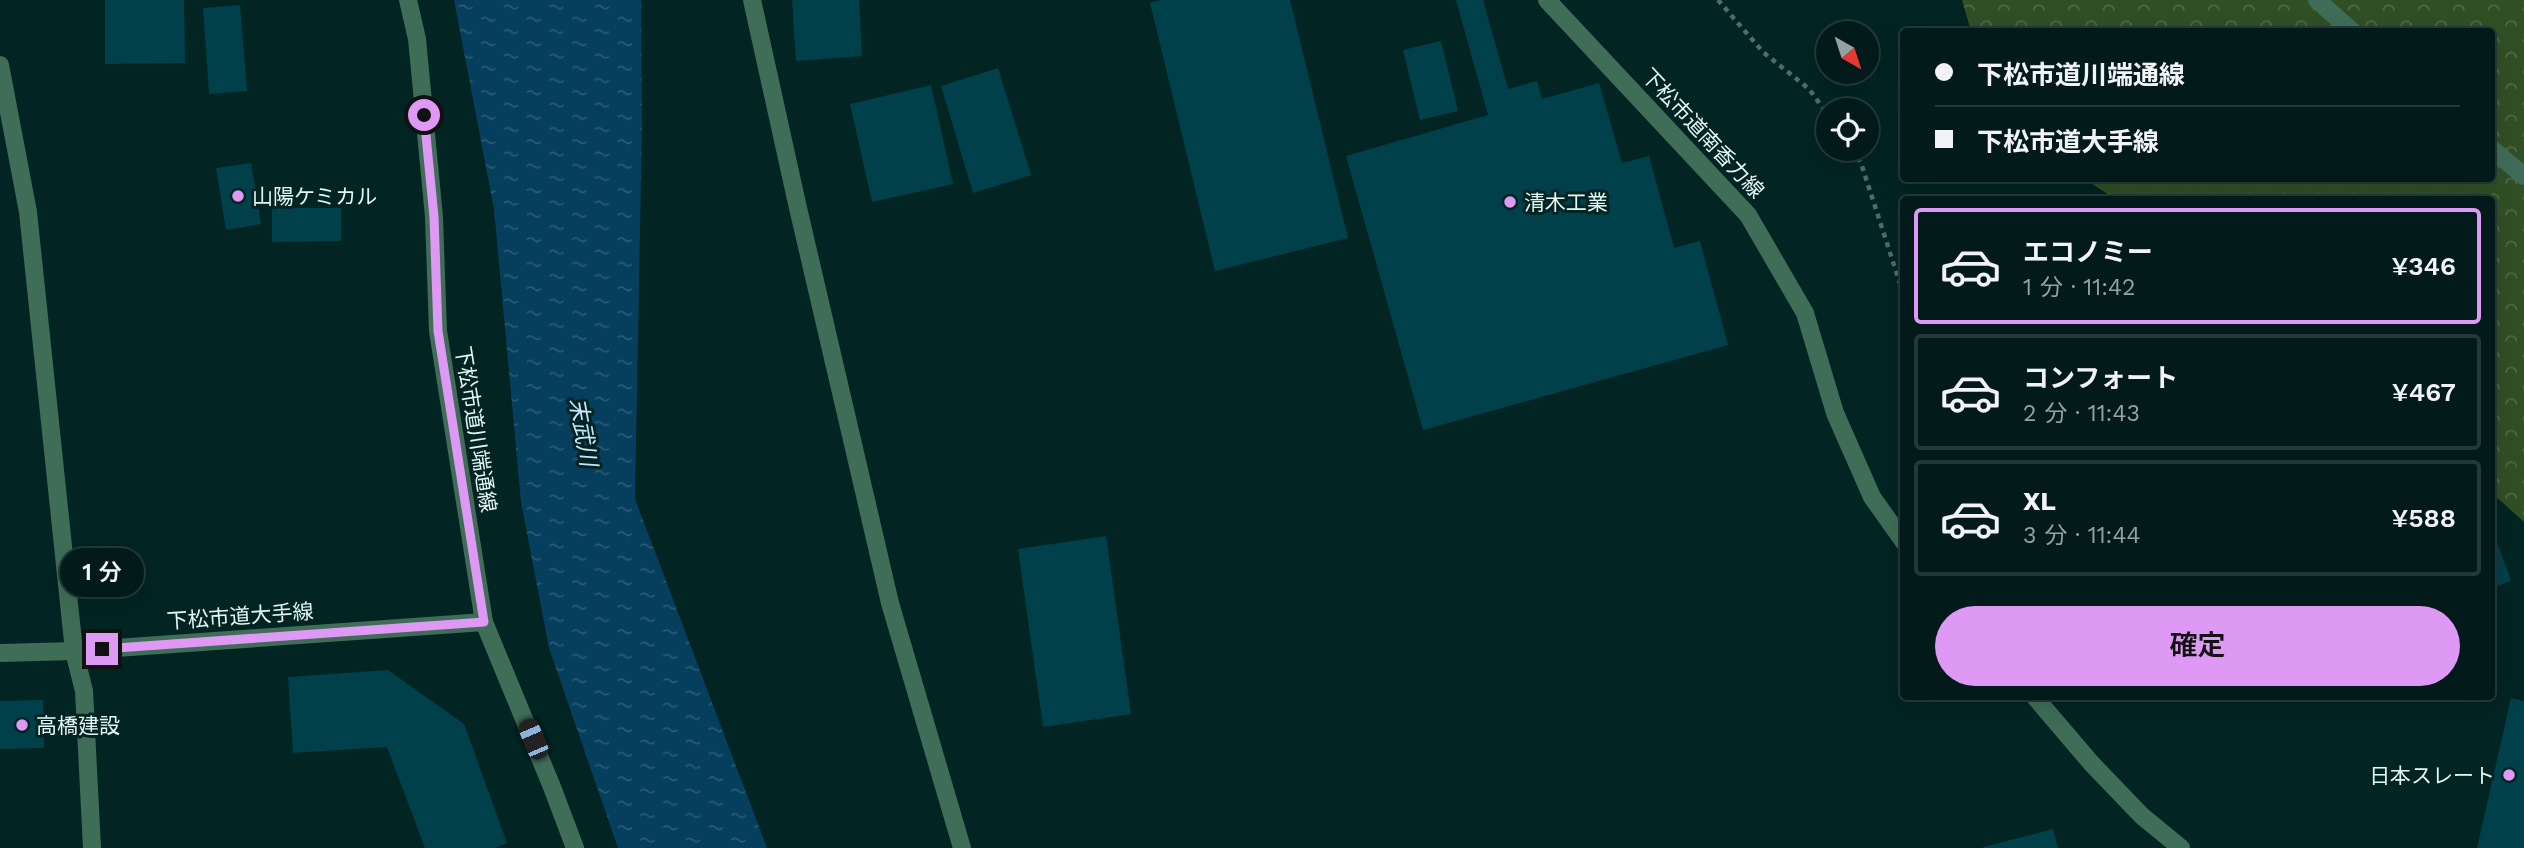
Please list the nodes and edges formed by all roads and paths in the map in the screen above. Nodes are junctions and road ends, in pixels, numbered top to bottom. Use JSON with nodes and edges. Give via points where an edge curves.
{"nodes":[{"id":1,"x":408,"y":0,"type":"edge"},
{"id":2,"x":752,"y":0,"type":"edge"},
{"id":3,"x":1547,"y":0,"type":"edge"},
{"id":4,"x":1718,"y":0,"type":"edge"},
{"id":5,"x":2317,"y":0,"type":"edge"},
{"id":6,"x":2348,"y":28,"type":"edge"},
{"id":7,"x":0,"y":65,"type":"edge"},
{"id":8,"x":1816,"y":98,"type":"edge"},
{"id":9,"x":2495,"y":152,"type":"edge"},
{"id":10,"x":1860,"y":161,"type":"edge"},
{"id":11,"x":2524,"y":176,"type":"edge"},
{"id":12,"x":1900,"y":284,"type":"edge"},
{"id":13,"x":1900,"y":536,"type":"edge"},
{"id":14,"x":484,"y":622,"type":"junction"},
{"id":15,"x":74,"y":651,"type":"junction"},
{"id":16,"x":0,"y":653,"type":"edge"},
{"id":17,"x":2037,"y":700,"type":"edge"},
{"id":18,"x":92,"y":848,"type":"edge"},
{"id":19,"x":575,"y":848,"type":"edge"},
{"id":20,"x":962,"y":848,"type":"edge"},
{"id":21,"x":2181,"y":848,"type":"edge"}],
"edges":[{"from":1,"to":14,"type":"street","name":"下松市道川端通線","via":[[417,39],[434,217],[438,331]]},
{"from":2,"to":20,"type":"street","via":[[890,603]]},
{"from":3,"to":13,"type":"street","name":"下松市道南香力線","via":[[1748,215],[1805,313],[1835,413],[1872,497]]},
{"from":4,"to":8,"type":"path","via":[[1763,52]]},
{"from":5,"to":6,"type":"street"},
{"from":7,"to":15,"type":"street","via":[[28,212]]},
{"from":9,"to":11,"type":"street"},
{"from":10,"to":12,"type":"path"},
{"from":14,"to":15,"type":"street","name":"下松市道大手線"},
{"from":14,"to":19,"type":"street","name":"下松市道川端通線"},
{"from":15,"to":16,"type":"street","name":"下松市道大手線"},
{"from":15,"to":18,"type":"street","via":[[84,691]]},
{"from":17,"to":21,"type":"street","via":[[2133,808]]}]}
